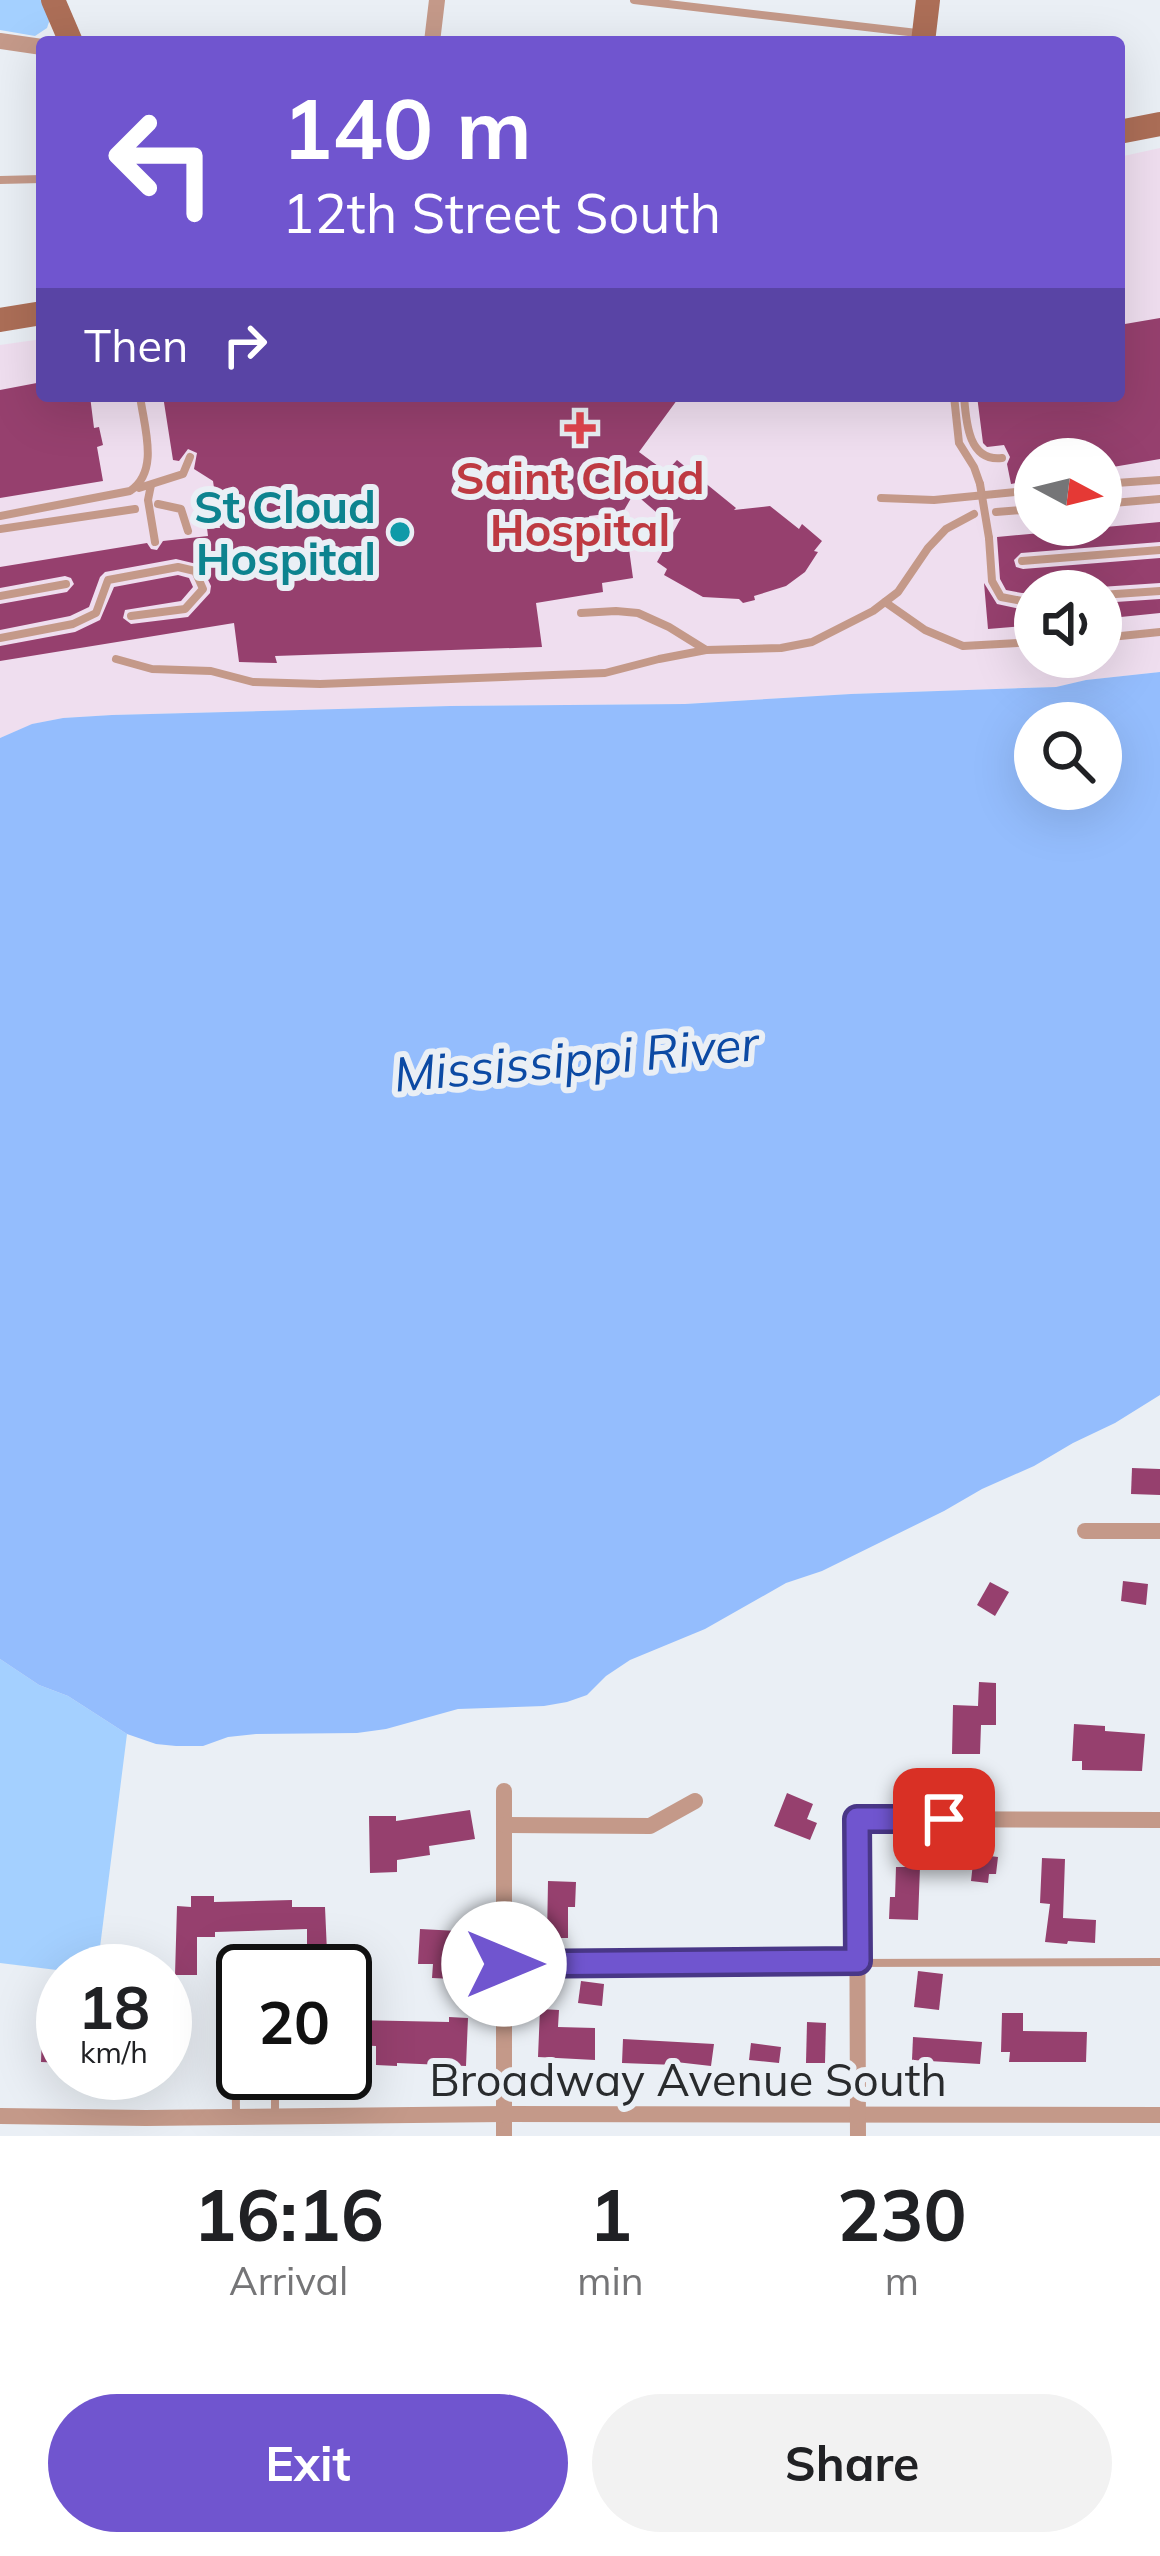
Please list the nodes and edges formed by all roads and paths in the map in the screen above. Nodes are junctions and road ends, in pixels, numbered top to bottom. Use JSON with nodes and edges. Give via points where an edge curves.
{"nodes":[{"id":1,"x":53,"y":0,"type":"edge"},
{"id":2,"x":436,"y":0,"type":"edge"},
{"id":3,"x":634,"y":0,"type":"edge"},
{"id":4,"x":928,"y":0,"type":"edge"},
{"id":5,"x":68,"y":36,"type":"edge"},
{"id":6,"x":433,"y":36,"type":"edge"},
{"id":7,"x":909,"y":36,"type":"edge"},
{"id":8,"x":924,"y":36,"type":"edge"},
{"id":9,"x":0,"y":41,"type":"edge"},
{"id":10,"x":36,"y":46,"type":"edge"},
{"id":11,"x":1160,"y":124,"type":"edge"},
{"id":12,"x":1125,"y":131,"type":"edge"},
{"id":13,"x":36,"y":179,"type":"edge"},
{"id":14,"x":0,"y":181,"type":"edge"},
{"id":15,"x":36,"y":315,"type":"edge"},
{"id":16,"x":0,"y":320,"type":"edge"},
{"id":17,"x":141,"y":402,"type":"edge"},
{"id":18,"x":955,"y":402,"type":"edge"},
{"id":19,"x":965,"y":402,"type":"edge"},
{"id":20,"x":190,"y":458,"type":"dead end"},
{"id":21,"x":1002,"y":458,"type":"dead end"},
{"id":22,"x":1160,"y":480,"type":"edge"},
{"id":23,"x":1122,"y":483,"type":"edge"},
{"id":24,"x":151,"y":485,"type":"junction"},
{"id":25,"x":130,"y":491,"type":"junction"},
{"id":26,"x":1014,"y":492,"type":"edge"},
{"id":27,"x":881,"y":498,"type":"dead end"},
{"id":28,"x":1160,"y":500,"type":"edge"},
{"id":29,"x":1122,"y":503,"type":"edge"},
{"id":30,"x":158,"y":504,"type":"dead end"},
{"id":31,"x":135,"y":509,"type":"dead end"},
{"id":32,"x":1014,"y":511,"type":"edge"},
{"id":33,"x":995,"y":512,"type":"dead end"},
{"id":34,"x":974,"y":514,"type":"dead end"},
{"id":35,"x":0,"y":516,"type":"edge"},
{"id":36,"x":0,"y":530,"type":"edge"},
{"id":37,"x":188,"y":531,"type":"dead end"},
{"id":38,"x":155,"y":542,"type":"dead end"},
{"id":39,"x":1160,"y":550,"type":"edge"},
{"id":40,"x":1022,"y":561,"type":"dead end"},
{"id":41,"x":66,"y":584,"type":"dead end"},
{"id":42,"x":1160,"y":591,"type":"edge"},
{"id":43,"x":1122,"y":594,"type":"edge"},
{"id":44,"x":0,"y":596,"type":"edge"},
{"id":45,"x":1014,"y":598,"type":"edge"},
{"id":46,"x":884,"y":602,"type":"junction"},
{"id":47,"x":581,"y":614,"type":"dead end"},
{"id":48,"x":131,"y":616,"type":"dead end"},
{"id":49,"x":1160,"y":632,"type":"edge"},
{"id":50,"x":1122,"y":636,"type":"edge"},
{"id":51,"x":0,"y":638,"type":"edge"},
{"id":52,"x":1014,"y":643,"type":"edge"},
{"id":53,"x":706,"y":650,"type":"junction"},
{"id":54,"x":116,"y":659,"type":"dead end"},
{"id":55,"x":1085,"y":1531,"type":"dead end"},
{"id":56,"x":1160,"y":1531,"type":"edge"},
{"id":57,"x":504,"y":1791,"type":"dead end"},
{"id":58,"x":695,"y":1802,"type":"dead end"},
{"id":59,"x":1160,"y":1820,"type":"edge"},
{"id":60,"x":504,"y":1825,"type":"junction"},
{"id":61,"x":858,"y":1961,"type":"junction"},
{"id":62,"x":1160,"y":1962,"type":"edge"},
{"id":63,"x":504,"y":1964,"type":"junction"},
{"id":64,"x":236,"y":2100,"type":"edge"},
{"id":65,"x":275,"y":2100,"type":"edge"},
{"id":66,"x":504,"y":2114,"type":"junction"},
{"id":67,"x":858,"y":2115,"type":"junction"},
{"id":68,"x":1160,"y":2115,"type":"edge"},
{"id":69,"x":0,"y":2116,"type":"edge"},
{"id":70,"x":236,"y":2117,"type":"junction"},
{"id":71,"x":275,"y":2117,"type":"junction"},
{"id":72,"x":146,"y":2127,"type":"edge"},
{"id":73,"x":504,"y":2136,"type":"edge"},
{"id":74,"x":858,"y":2136,"type":"edge"}],
"edges":[{"from":1,"to":5,"type":"street"},
{"from":2,"to":6,"type":"street"},
{"from":3,"to":7,"type":"lane"},
{"from":4,"to":8,"type":"street"},
{"from":9,"to":10,"type":"street"},
{"from":11,"to":12,"type":"street"},
{"from":13,"to":14,"type":"lane"},
{"from":15,"to":16,"type":"street"},
{"from":17,"to":25,"type":"lane","via":[[148,465]]},
{"from":18,"to":45,"type":"lane","bridge":true,"via":[[958,443],[980,484],[992,581],[1001,597]]},
{"from":19,"to":21,"type":"lane","via":[[979,452]]},
{"from":20,"to":24,"type":"lane","via":[[183,474]]},
{"from":22,"to":23,"type":"lane"},
{"from":24,"to":25,"type":"lane"},
{"from":24,"to":38,"type":"lane"},
{"from":25,"to":35,"type":"lane"},
{"from":26,"to":27,"type":"lane"},
{"from":28,"to":29,"type":"lane"},
{"from":30,"to":37,"type":"lane","via":[[181,509]]},
{"from":31,"to":36,"type":"lane"},
{"from":32,"to":33,"type":"lane"},
{"from":34,"to":46,"type":"lane","via":[[946,529]]},
{"from":39,"to":40,"type":"lane"},
{"from":41,"to":44,"type":"lane"},
{"from":42,"to":43,"type":"lane"},
{"from":46,"to":52,"type":"lane","via":[[963,646]]},
{"from":46,"to":53,"type":"lane","via":[[812,642]]},
{"from":47,"to":53,"type":"lane","via":[[638,613]]},
{"from":48,"to":51,"type":"lane","via":[[185,608],[203,589],[195,571],[108,580],[96,613]]},
{"from":49,"to":50,"type":"lane"},
{"from":53,"to":54,"type":"lane","via":[[605,673],[320,684],[253,682]]},
{"from":55,"to":56,"type":"street"},
{"from":57,"to":60,"type":"street"},
{"from":58,"to":60,"type":"street","via":[[650,1826]]},
{"from":59,"to":61,"type":"street","via":[[857,1819]]},
{"from":60,"to":63,"type":"street"},
{"from":61,"to":62,"type":"lane"},
{"from":61,"to":63,"type":"lane"},
{"from":61,"to":67,"type":"street"},
{"from":63,"to":66,"type":"street"},
{"from":64,"to":70,"type":"lane"},
{"from":65,"to":71,"type":"lane"},
{"from":66,"to":67,"type":"street","name":"Broadway Avenue South"},
{"from":66,"to":71,"type":"street","name":"Broadway Avenue South"},
{"from":66,"to":73,"type":"street"},
{"from":67,"to":68,"type":"street","name":"Broadway Avenue South"},
{"from":67,"to":74,"type":"street"},
{"from":69,"to":72,"type":"street","name":"Broadway Avenue South"},
{"from":70,"to":71,"type":"street","name":"Broadway Avenue South"},
{"from":70,"to":72,"type":"street","name":"Broadway Avenue South"}]}
